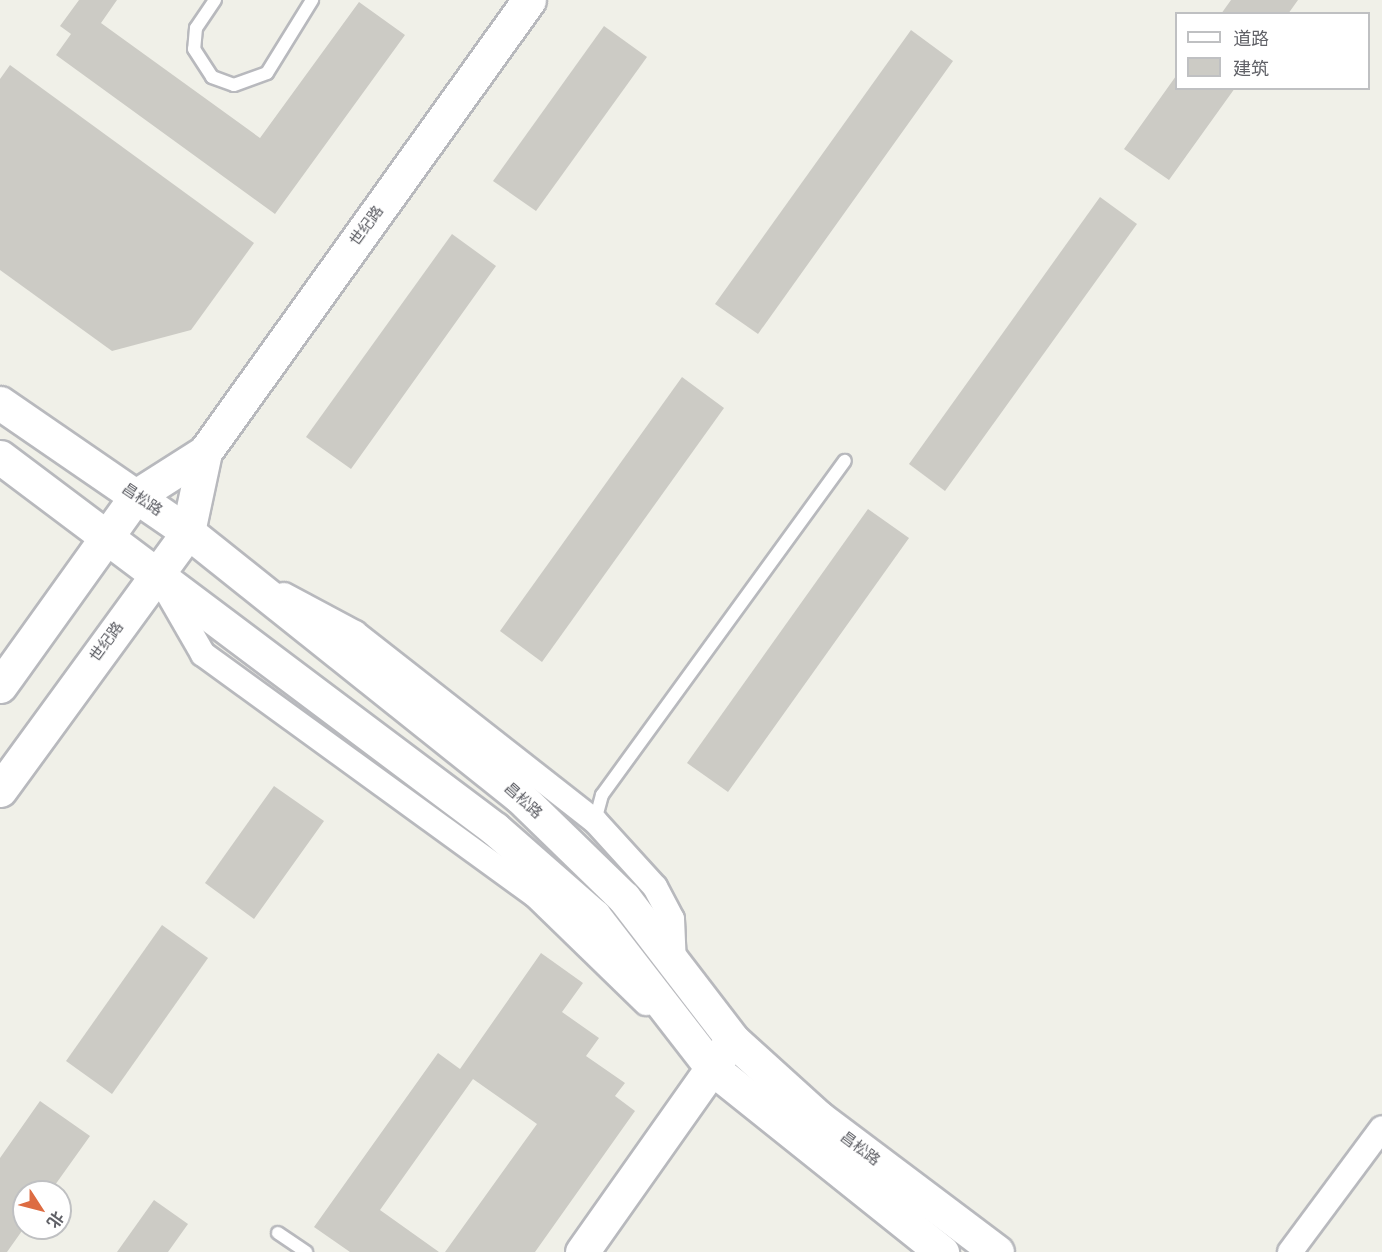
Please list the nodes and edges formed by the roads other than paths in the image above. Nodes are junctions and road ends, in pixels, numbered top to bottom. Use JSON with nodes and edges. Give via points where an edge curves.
{"nodes":[{"id":1,"x":216,"y":0,"type":"edge"},
{"id":2,"x":312,"y":0,"type":"edge"},
{"id":3,"x":529,"y":0,"type":"edge"},
{"id":4,"x":0,"y":403,"type":"edge"},
{"id":5,"x":206,"y":452,"type":"junction"},
{"id":6,"x":0,"y":457,"type":"edge"},
{"id":7,"x":845,"y":461,"type":"dead end"},
{"id":8,"x":136,"y":496,"type":"junction"},
{"id":9,"x":188,"y":532,"type":"junction"},
{"id":10,"x":109,"y":536,"type":"junction"},
{"id":11,"x":230,"y":565,"type":"junction"},
{"id":12,"x":157,"y":573,"type":"junction"},
{"id":13,"x":0,"y":686,"type":"edge"},
{"id":14,"x":0,"y":790,"type":"edge"},
{"id":15,"x":595,"y":821,"type":"junction"},
{"id":16,"x":674,"y":964,"type":"junction"},
{"id":17,"x":733,"y":1040,"type":"junction"},
{"id":18,"x":712,"y":1068,"type":"junction"},
{"id":19,"x":1382,"y":1128,"type":"edge"},
{"id":20,"x":278,"y":1233,"type":"dead end"},
{"id":21,"x":306,"y":1252,"type":"edge"},
{"id":22,"x":582,"y":1252,"type":"edge"},
{"id":23,"x":942,"y":1252,"type":"edge"},
{"id":24,"x":997,"y":1252,"type":"edge"},
{"id":25,"x":1290,"y":1252,"type":"edge"}],
"edges":[{"from":1,"to":2,"type":"lane","via":[[196,28],[194,49],[212,77],[234,85],[267,74]]},
{"from":3,"to":5,"type":"main road","name":"世纪路"},
{"from":4,"to":8,"type":"main road","name":"昌松路"},
{"from":5,"to":8,"type":"main road","name":"世纪路"},
{"from":5,"to":9,"type":"main road","name":"世纪路"},
{"from":6,"to":10,"type":"main road","name":"昌松路"},
{"from":7,"to":15,"type":"lane","via":[[602,795]]},
{"from":8,"to":9,"type":"main road","name":"昌松路"},
{"from":8,"to":10,"type":"main road","name":"世纪路"},
{"from":9,"to":11,"type":"main road","name":"昌松路"},
{"from":9,"to":12,"type":"main road","name":"世纪路"},
{"from":10,"to":12,"type":"main road","name":"昌松路"},
{"from":10,"to":13,"type":"main road","name":"世纪路"},
{"from":11,"to":15,"type":"street","via":[[355,633]]},
{"from":11,"to":16,"type":"main road","name":"昌松路","via":[[519,796],[624,898]]},
{"from":12,"to":14,"type":"main road","name":"世纪路"},
{"from":12,"to":18,"type":"main road","name":"昌松路","via":[[495,829],[594,916]]},
{"from":15,"to":16,"type":"street","via":[[656,887],[672,919]]},
{"from":16,"to":17,"type":"main road","name":"昌松路"},
{"from":17,"to":18,"type":"main road"},
{"from":17,"to":24,"type":"main road","name":"昌松路","via":[[818,1117]]},
{"from":18,"to":22,"type":"main road"},
{"from":18,"to":23,"type":"main road","name":"昌松路"},
{"from":19,"to":25,"type":"street"},
{"from":20,"to":21,"type":"lane"}]}
